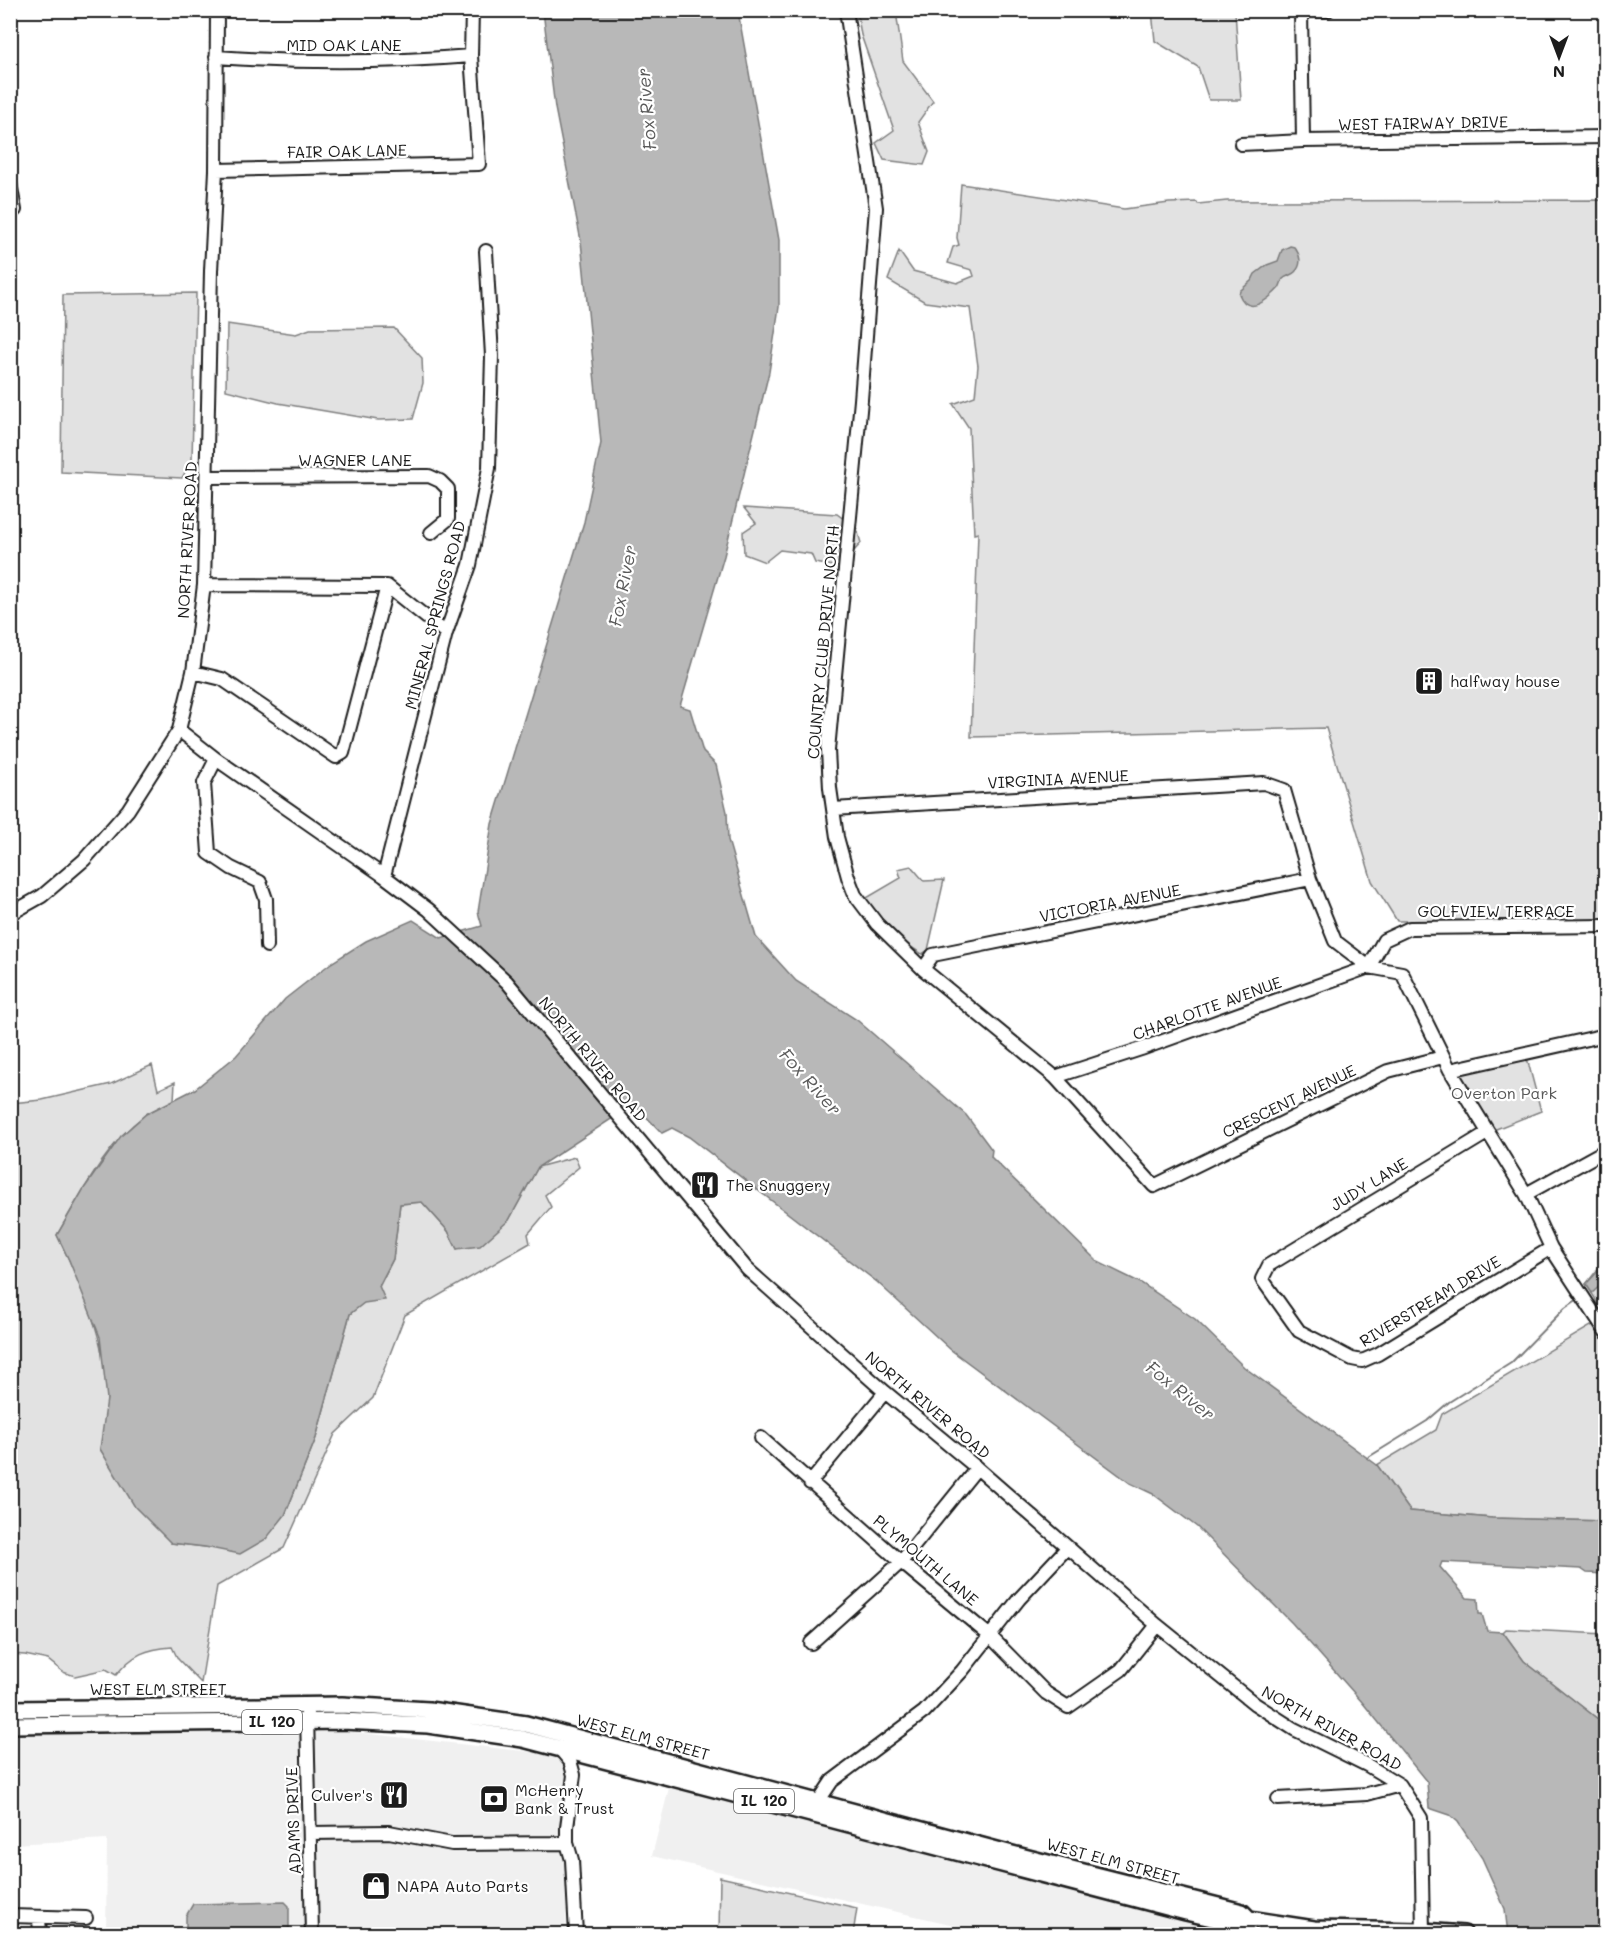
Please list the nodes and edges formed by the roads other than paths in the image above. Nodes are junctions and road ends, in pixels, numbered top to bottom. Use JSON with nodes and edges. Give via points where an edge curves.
{"nodes":[{"id":1,"x":217,"y":10,"type":"edge"},
{"id":2,"x":472,"y":10,"type":"edge"},
{"id":3,"x":846,"y":10,"type":"edge"},
{"id":4,"x":1328,"y":10,"type":"edge"},
{"id":5,"x":1301,"y":11,"type":"edge"},
{"id":6,"x":471,"y":56,"type":"junction"},
{"id":7,"x":216,"y":57,"type":"junction"},
{"id":8,"x":1605,"y":137,"type":"edge"},
{"id":9,"x":1303,"y":141,"type":"junction"},
{"id":10,"x":1241,"y":144,"type":"dead end"},
{"id":11,"x":216,"y":170,"type":"junction"},
{"id":12,"x":10,"y":183,"type":"edge"},
{"id":13,"x":15,"y":210,"type":"dead end"},
{"id":14,"x":486,"y":251,"type":"dead end"},
{"id":15,"x":207,"y":477,"type":"junction"},
{"id":16,"x":431,"y":533,"type":"dead end"},
{"id":17,"x":204,"y":585,"type":"junction"},
{"id":18,"x":387,"y":586,"type":"junction"},
{"id":19,"x":446,"y":633,"type":"junction"},
{"id":20,"x":193,"y":672,"type":"junction"},
{"id":21,"x":179,"y":730,"type":"junction"},
{"id":22,"x":216,"y":759,"type":"junction"},
{"id":23,"x":833,"y":808,"type":"junction"},
{"id":24,"x":384,"y":876,"type":"junction"},
{"id":25,"x":1310,"y":879,"type":"junction"},
{"id":26,"x":10,"y":914,"type":"edge"},
{"id":27,"x":1605,"y":926,"type":"edge"},
{"id":28,"x":267,"y":946,"type":"dead end"},
{"id":29,"x":1369,"y":967,"type":"junction"},
{"id":30,"x":923,"y":969,"type":"junction"},
{"id":31,"x":1605,"y":1035,"type":"edge"},
{"id":32,"x":1443,"y":1057,"type":"junction"},
{"id":33,"x":1450,"y":1070,"type":"junction"},
{"id":34,"x":1055,"y":1077,"type":"junction"},
{"id":35,"x":1487,"y":1133,"type":"junction"},
{"id":36,"x":1605,"y":1150,"type":"edge"},
{"id":37,"x":1154,"y":1186,"type":"joint"},
{"id":38,"x":1526,"y":1194,"type":"junction"},
{"id":39,"x":1551,"y":1248,"type":"junction"},
{"id":40,"x":1269,"y":1264,"type":"joint"},
{"id":41,"x":1605,"y":1332,"type":"edge"},
{"id":42,"x":885,"y":1392,"type":"junction"},
{"id":43,"x":761,"y":1438,"type":"dead end"},
{"id":44,"x":977,"y":1468,"type":"junction"},
{"id":45,"x":810,"y":1483,"type":"junction"},
{"id":46,"x":1067,"y":1548,"type":"junction"},
{"id":47,"x":901,"y":1562,"type":"junction"},
{"id":48,"x":1157,"y":1625,"type":"junction"},
{"id":49,"x":990,"y":1636,"type":"junction"},
{"id":50,"x":811,"y":1643,"type":"dead end"},
{"id":51,"x":10,"y":1709,"type":"edge"},
{"id":52,"x":307,"y":1714,"type":"junction"},
{"id":53,"x":10,"y":1725,"type":"edge"},
{"id":54,"x":559,"y":1748,"type":"junction"},
{"id":55,"x":595,"y":1757,"type":"junction"},
{"id":56,"x":574,"y":1775,"type":"junction"},
{"id":57,"x":1400,"y":1785,"type":"junction"},
{"id":58,"x":1278,"y":1799,"type":"dead end"},
{"id":59,"x":816,"y":1808,"type":"junction"},
{"id":60,"x":310,"y":1833,"type":"junction"},
{"id":61,"x":567,"y":1843,"type":"junction"},
{"id":62,"x":10,"y":1916,"type":"edge"},
{"id":63,"x":39,"y":1918,"type":"junction"},
{"id":64,"x":86,"y":1918,"type":"dead end"},
{"id":65,"x":1249,"y":1927,"type":"edge"},
{"id":66,"x":1423,"y":1933,"type":"edge"},
{"id":67,"x":40,"y":1935,"type":"edge"},
{"id":68,"x":312,"y":1935,"type":"edge"},
{"id":69,"x":576,"y":1935,"type":"edge"},
{"id":70,"x":1464,"y":1935,"type":"edge"}],
"edges":[{"from":1,"to":7,"type":"street","name":"NORTH RIVER ROAD"},
{"from":2,"to":6,"type":"street"},
{"from":3,"to":23,"type":"street","name":"COUNTRY CLUB DRIVE NORTH","via":[[876,208],[830,720],[828,750]]},
{"from":4,"to":5,"type":"street"},
{"from":5,"to":9,"type":"street"},
{"from":6,"to":7,"type":"street","name":"MID OAK LANE","via":[[404,61]]},
{"from":6,"to":11,"type":"street","name":"FAIR OAK LANE","via":[[479,164]]},
{"from":7,"to":11,"type":"street","name":"NORTH RIVER ROAD"},
{"from":8,"to":9,"type":"street","name":"WEST FAIRWAY DRIVE"},
{"from":9,"to":10,"type":"street","name":"WEST FAIRWAY DRIVE"},
{"from":11,"to":15,"type":"street","name":"NORTH RIVER ROAD"},
{"from":12,"to":13,"type":"street"},
{"from":14,"to":19,"type":"street","name":"MINERAL SPRINGS ROAD","via":[[492,356],[489,468],[470,564]]},
{"from":15,"to":16,"type":"street","name":"WAGNER LANE","via":[[429,476],[448,489],[449,508],[448,519]]},
{"from":15,"to":17,"type":"street","name":"NORTH RIVER ROAD"},
{"from":17,"to":18,"type":"street"},
{"from":17,"to":20,"type":"street","name":"NORTH RIVER ROAD"},
{"from":18,"to":19,"type":"street"},
{"from":18,"to":20,"type":"street","via":[[343,753],[336,757],[222,679]]},
{"from":19,"to":24,"type":"street","name":"MINERAL SPRINGS ROAD"},
{"from":20,"to":21,"type":"street","name":"NORTH RIVER ROAD"},
{"from":21,"to":22,"type":"street","name":"NORTH RIVER ROAD"},
{"from":21,"to":26,"type":"street","via":[[128,810],[84,860],[42,896]]},
{"from":22,"to":24,"type":"street","name":"NORTH RIVER ROAD"},
{"from":22,"to":28,"type":"street","via":[[204,783],[209,853],[260,882],[266,899]]},
{"from":23,"to":25,"type":"street","name":"VIRGINIA AVENUE","via":[[1264,783],[1284,790]]},
{"from":23,"to":30,"type":"street","name":"COUNTRY CLUB DRIVE NORTH","via":[[841,855],[855,895]]},
{"from":24,"to":42,"type":"street","name":"NORTH RIVER ROAD","via":[[429,910],[507,982],[747,1269]]},
{"from":25,"to":29,"type":"street","via":[[1335,941]]},
{"from":25,"to":30,"type":"street","name":"VICTORIA AVENUE","via":[[933,955]]},
{"from":27,"to":29,"type":"street","name":"GOLFVIEW TERRACE","via":[[1410,928],[1384,940]]},
{"from":29,"to":32,"type":"street","via":[[1402,973]]},
{"from":29,"to":34,"type":"street","name":"CHARLOTTE AVENUE"},
{"from":30,"to":34,"type":"street","name":"COUNTRY CLUB DRIVE NORTH"},
{"from":31,"to":33,"type":"street"},
{"from":32,"to":33,"type":"street"},
{"from":32,"to":37,"type":"street","name":"CRESCENT AVENUE","via":[[1388,1071]]},
{"from":33,"to":35,"type":"street"},
{"from":34,"to":37,"type":"street","name":"COUNTRY CLUB DRIVE NORTH"},
{"from":35,"to":38,"type":"street"},
{"from":35,"to":40,"type":"street","name":"JUDY LANE"},
{"from":36,"to":38,"type":"street"},
{"from":38,"to":39,"type":"street"},
{"from":39,"to":40,"type":"street","name":"RIVERSTREAM DRIVE","via":[[1362,1361],[1299,1331],[1262,1279]]},
{"from":39,"to":41,"type":"street"},
{"from":42,"to":44,"type":"street","name":"NORTH RIVER ROAD"},
{"from":42,"to":45,"type":"street"},
{"from":43,"to":45,"type":"street","name":"PLYMOUTH LANE"},
{"from":44,"to":46,"type":"street","name":"NORTH RIVER ROAD"},
{"from":44,"to":47,"type":"street"},
{"from":45,"to":47,"type":"street","name":"PLYMOUTH LANE"},
{"from":46,"to":48,"type":"street","name":"NORTH RIVER ROAD"},
{"from":46,"to":49,"type":"street"},
{"from":47,"to":49,"type":"street","name":"PLYMOUTH LANE"},
{"from":47,"to":50,"type":"street"},
{"from":48,"to":49,"type":"street","name":"PLYMOUTH LANE","via":[[1121,1670],[1068,1707],[1046,1693]]},
{"from":48,"to":57,"type":"street","name":"NORTH RIVER ROAD","via":[[1255,1704]]},
{"from":49,"to":59,"type":"street","via":[[924,1712],[831,1781]]},
{"from":51,"to":52,"type":"main road","name":"WEST ELM STREET","number":"IL 120"},
{"from":52,"to":53,"type":"main road","name":"WEST ELM STREET","number":"IL 120"},
{"from":52,"to":54,"type":"main road","name":"WEST ELM STREET","number":"IL 120","via":[[342,1721],[428,1725]]},
{"from":52,"to":59,"type":"main road","name":"WEST ELM STREET","number":"IL 120","via":[[342,1705],[429,1710],[526,1724]]},
{"from":52,"to":60,"type":"street","name":"ADAMS DRIVE"},
{"from":54,"to":55,"type":"main road","name":"WEST ELM STREET","number":"IL 120"},
{"from":54,"to":56,"type":"street","via":[[570,1761]]},
{"from":55,"to":56,"type":"street"},
{"from":55,"to":59,"type":"main road","name":"WEST ELM STREET","number":"IL 120","via":[[693,1785]]},
{"from":56,"to":61,"type":"street"},
{"from":57,"to":58,"type":"street","via":[[1367,1794]]},
{"from":57,"to":66,"type":"street","name":"NORTH RIVER ROAD","via":[[1421,1818]]},
{"from":59,"to":65,"type":"main road","name":"WEST ELM STREET","number":"IL 120"},
{"from":60,"to":61,"type":"street","via":[[389,1832],[452,1844]]},
{"from":60,"to":68,"type":"street","name":"ADAMS DRIVE"},
{"from":61,"to":69,"type":"street","via":[[572,1860]]},
{"from":62,"to":63,"type":"street"},
{"from":63,"to":64,"type":"street"},
{"from":63,"to":67,"type":"street"},
{"from":65,"to":66,"type":"main road","name":"WEST ELM STREET","number":"IL 120"},
{"from":66,"to":70,"type":"main road","name":"WEST ELM STREET","number":"IL 120"}]}
